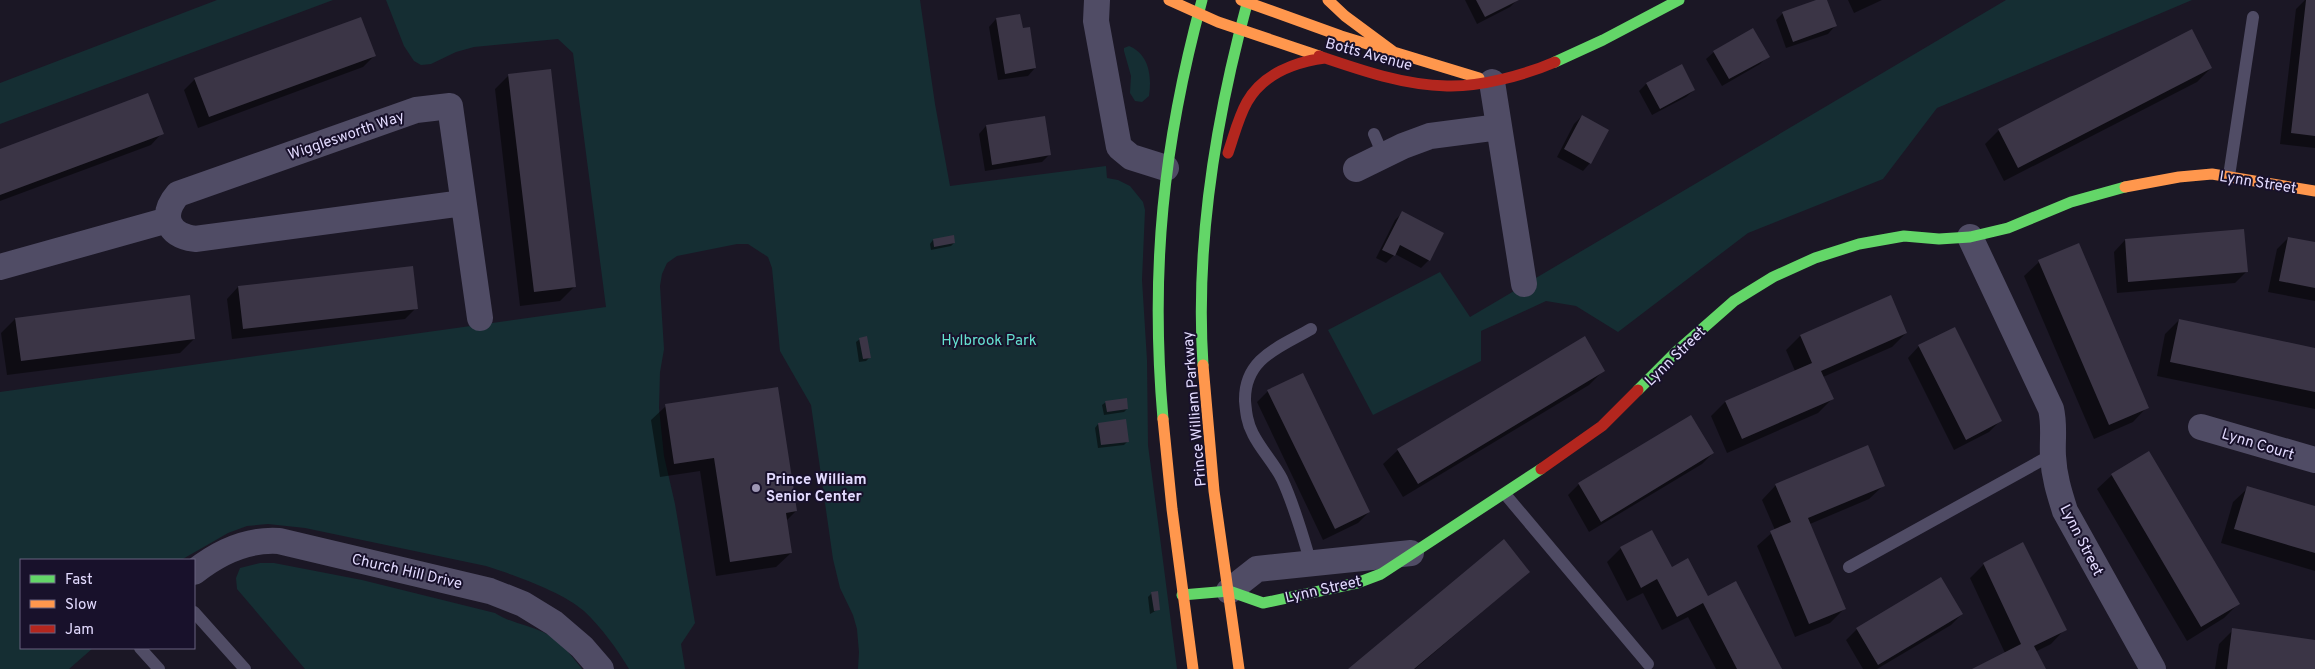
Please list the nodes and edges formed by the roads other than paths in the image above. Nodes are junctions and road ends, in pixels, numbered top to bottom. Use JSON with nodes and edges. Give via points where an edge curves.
{"nodes":[{"id":1,"x":1097,"y":0,"type":"edge"},
{"id":2,"x":1169,"y":0,"type":"edge"},
{"id":3,"x":1202,"y":0,"type":"edge"},
{"id":4,"x":1328,"y":0,"type":"edge"},
{"id":5,"x":1679,"y":0,"type":"edge"},
{"id":6,"x":1246,"y":1,"type":"edge"},
{"id":7,"x":1198,"y":14,"type":"junction"},
{"id":8,"x":2253,"y":17,"type":"dead end"},
{"id":9,"x":1240,"y":30,"type":"junction"},
{"id":10,"x":1395,"y":53,"type":"junction"},
{"id":11,"x":1325,"y":58,"type":"junction"},
{"id":12,"x":1492,"y":82,"type":"junction"},
{"id":13,"x":1499,"y":127,"type":"junction"},
{"id":14,"x":1166,"y":168,"type":"junction"},
{"id":15,"x":1356,"y":169,"type":"dead end"},
{"id":16,"x":2229,"y":176,"type":"junction"},
{"id":17,"x":2315,"y":192,"type":"edge"},
{"id":18,"x":464,"y":203,"type":"junction"},
{"id":19,"x":1209,"y":206,"type":"junction"},
{"id":20,"x":168,"y":220,"type":"junction"},
{"id":21,"x":1970,"y":237,"type":"junction"},
{"id":22,"x":0,"y":267,"type":"edge"},
{"id":23,"x":1524,"y":284,"type":"dead end"},
{"id":24,"x":480,"y":318,"type":"dead end"},
{"id":25,"x":1311,"y":329,"type":"dead end"},
{"id":26,"x":2201,"y":426,"type":"dead end"},
{"id":27,"x":2053,"y":454,"type":"junction"},
{"id":28,"x":2315,"y":460,"type":"edge"},
{"id":29,"x":1505,"y":494,"type":"junction"},
{"id":30,"x":1411,"y":553,"type":"junction"},
{"id":31,"x":1311,"y":564,"type":"junction"},
{"id":32,"x":1849,"y":567,"type":"dead end"},
{"id":33,"x":195,"y":571,"type":"edge"},
{"id":34,"x":1228,"y":591,"type":"junction"},
{"id":35,"x":1319,"y":591,"type":"junction"},
{"id":36,"x":1182,"y":595,"type":"junction"},
{"id":37,"x":195,"y":613,"type":"edge"},
{"id":38,"x":141,"y":649,"type":"edge"},
{"id":39,"x":1648,"y":664,"type":"dead end"},
{"id":40,"x":159,"y":669,"type":"edge"},
{"id":41,"x":245,"y":669,"type":"edge"},
{"id":42,"x":601,"y":669,"type":"edge"},
{"id":43,"x":1193,"y":669,"type":"edge"},
{"id":44,"x":1239,"y":669,"type":"edge"},
{"id":45,"x":2153,"y":669,"type":"edge"}],
"edges":[{"from":1,"to":14,"type":"street","via":[[1096,21],[1116,137],[1122,151],[1146,164]]},
{"from":2,"to":7,"type":"street","name":"Botts Avenue"},
{"from":3,"to":7,"type":"street","name":"Prince William Parkway"},
{"from":4,"to":10,"type":"street"},
{"from":5,"to":12,"type":"street","name":"Botts Avenue","via":[[1582,53]]},
{"from":6,"to":9,"type":"street","name":"Prince William Parkway"},
{"from":6,"to":10,"type":"street","name":"Botts Avenue"},
{"from":7,"to":9,"type":"street","name":"Botts Avenue"},
{"from":7,"to":14,"type":"street","name":"Prince William Parkway","via":[[1184,64]]},
{"from":8,"to":16,"type":"lane"},
{"from":9,"to":11,"type":"street","name":"Botts Avenue"},
{"from":9,"to":19,"type":"street","name":"Prince William Parkway","via":[[1217,143]]},
{"from":10,"to":12,"type":"street","name":"Botts Avenue"},
{"from":11,"to":12,"type":"street","name":"Botts Avenue","via":[[1411,82],[1444,86]]},
{"from":11,"to":19,"type":"street","via":[[1290,67],[1254,91],[1246,104]]},
{"from":12,"to":13,"type":"street"},
{"from":13,"to":15,"type":"street","via":[[1379,144]]},
{"from":13,"to":23,"type":"street"},
{"from":14,"to":36,"type":"street","name":"Prince William Parkway","via":[[1160,240],[1159,326],[1164,437]]},
{"from":16,"to":17,"type":"street","name":"Lynn Street"},
{"from":16,"to":21,"type":"street","name":"Lynn Street","via":[[2179,177],[2124,187],[2072,202],[2008,228]]},
{"from":18,"to":20,"type":"street","via":[[195,239],[183,237],[173,230]]},
{"from":18,"to":20,"type":"street","name":"Wigglesworth Way","via":[[450,106],[416,110],[178,194],[170,203]]},
{"from":18,"to":24,"type":"street","name":"Wigglesworth Way"},
{"from":19,"to":34,"type":"street","name":"Prince William Parkway","via":[[1201,311],[1203,372]]},
{"from":20,"to":22,"type":"street"},
{"from":21,"to":27,"type":"street","name":"Lynn Street","via":[[2051,409],[2055,423]]},
{"from":21,"to":29,"type":"street","name":"Lynn Street","via":[[1904,236],[1859,244],[1815,258],[1773,277],[1719,314],[1602,426]]},
{"from":25,"to":31,"type":"lane","via":[[1259,362],[1248,379],[1245,396],[1248,423],[1281,478]]},
{"from":26,"to":28,"type":"street","name":"Lynn Court"},
{"from":27,"to":32,"type":"lane"},
{"from":27,"to":45,"type":"street","name":"Lynn Street","via":[[2056,482],[2065,511]]},
{"from":29,"to":30,"type":"street","name":"Lynn Street"},
{"from":29,"to":39,"type":"lane"},
{"from":30,"to":31,"type":"street","name":"Lynn Street"},
{"from":30,"to":35,"type":"street","name":"Lynn Street","via":[[1381,574]]},
{"from":31,"to":34,"type":"street","name":"Lynn Street","via":[[1258,570]]},
{"from":31,"to":35,"type":"lane"},
{"from":33,"to":42,"type":"street","name":"Church Hill Drive","via":[[224,553],[265,540],[490,591],[523,604],[554,623]]},
{"from":34,"to":35,"type":"street","name":"Lynn Street","via":[[1263,603]]},
{"from":34,"to":36,"type":"street","name":"Lynn Street"},
{"from":34,"to":44,"type":"street","name":"Prince William Parkway"},
{"from":36,"to":43,"type":"street","name":"Prince William Parkway"},
{"from":37,"to":41,"type":"lane"},
{"from":38,"to":40,"type":"lane"}]}
